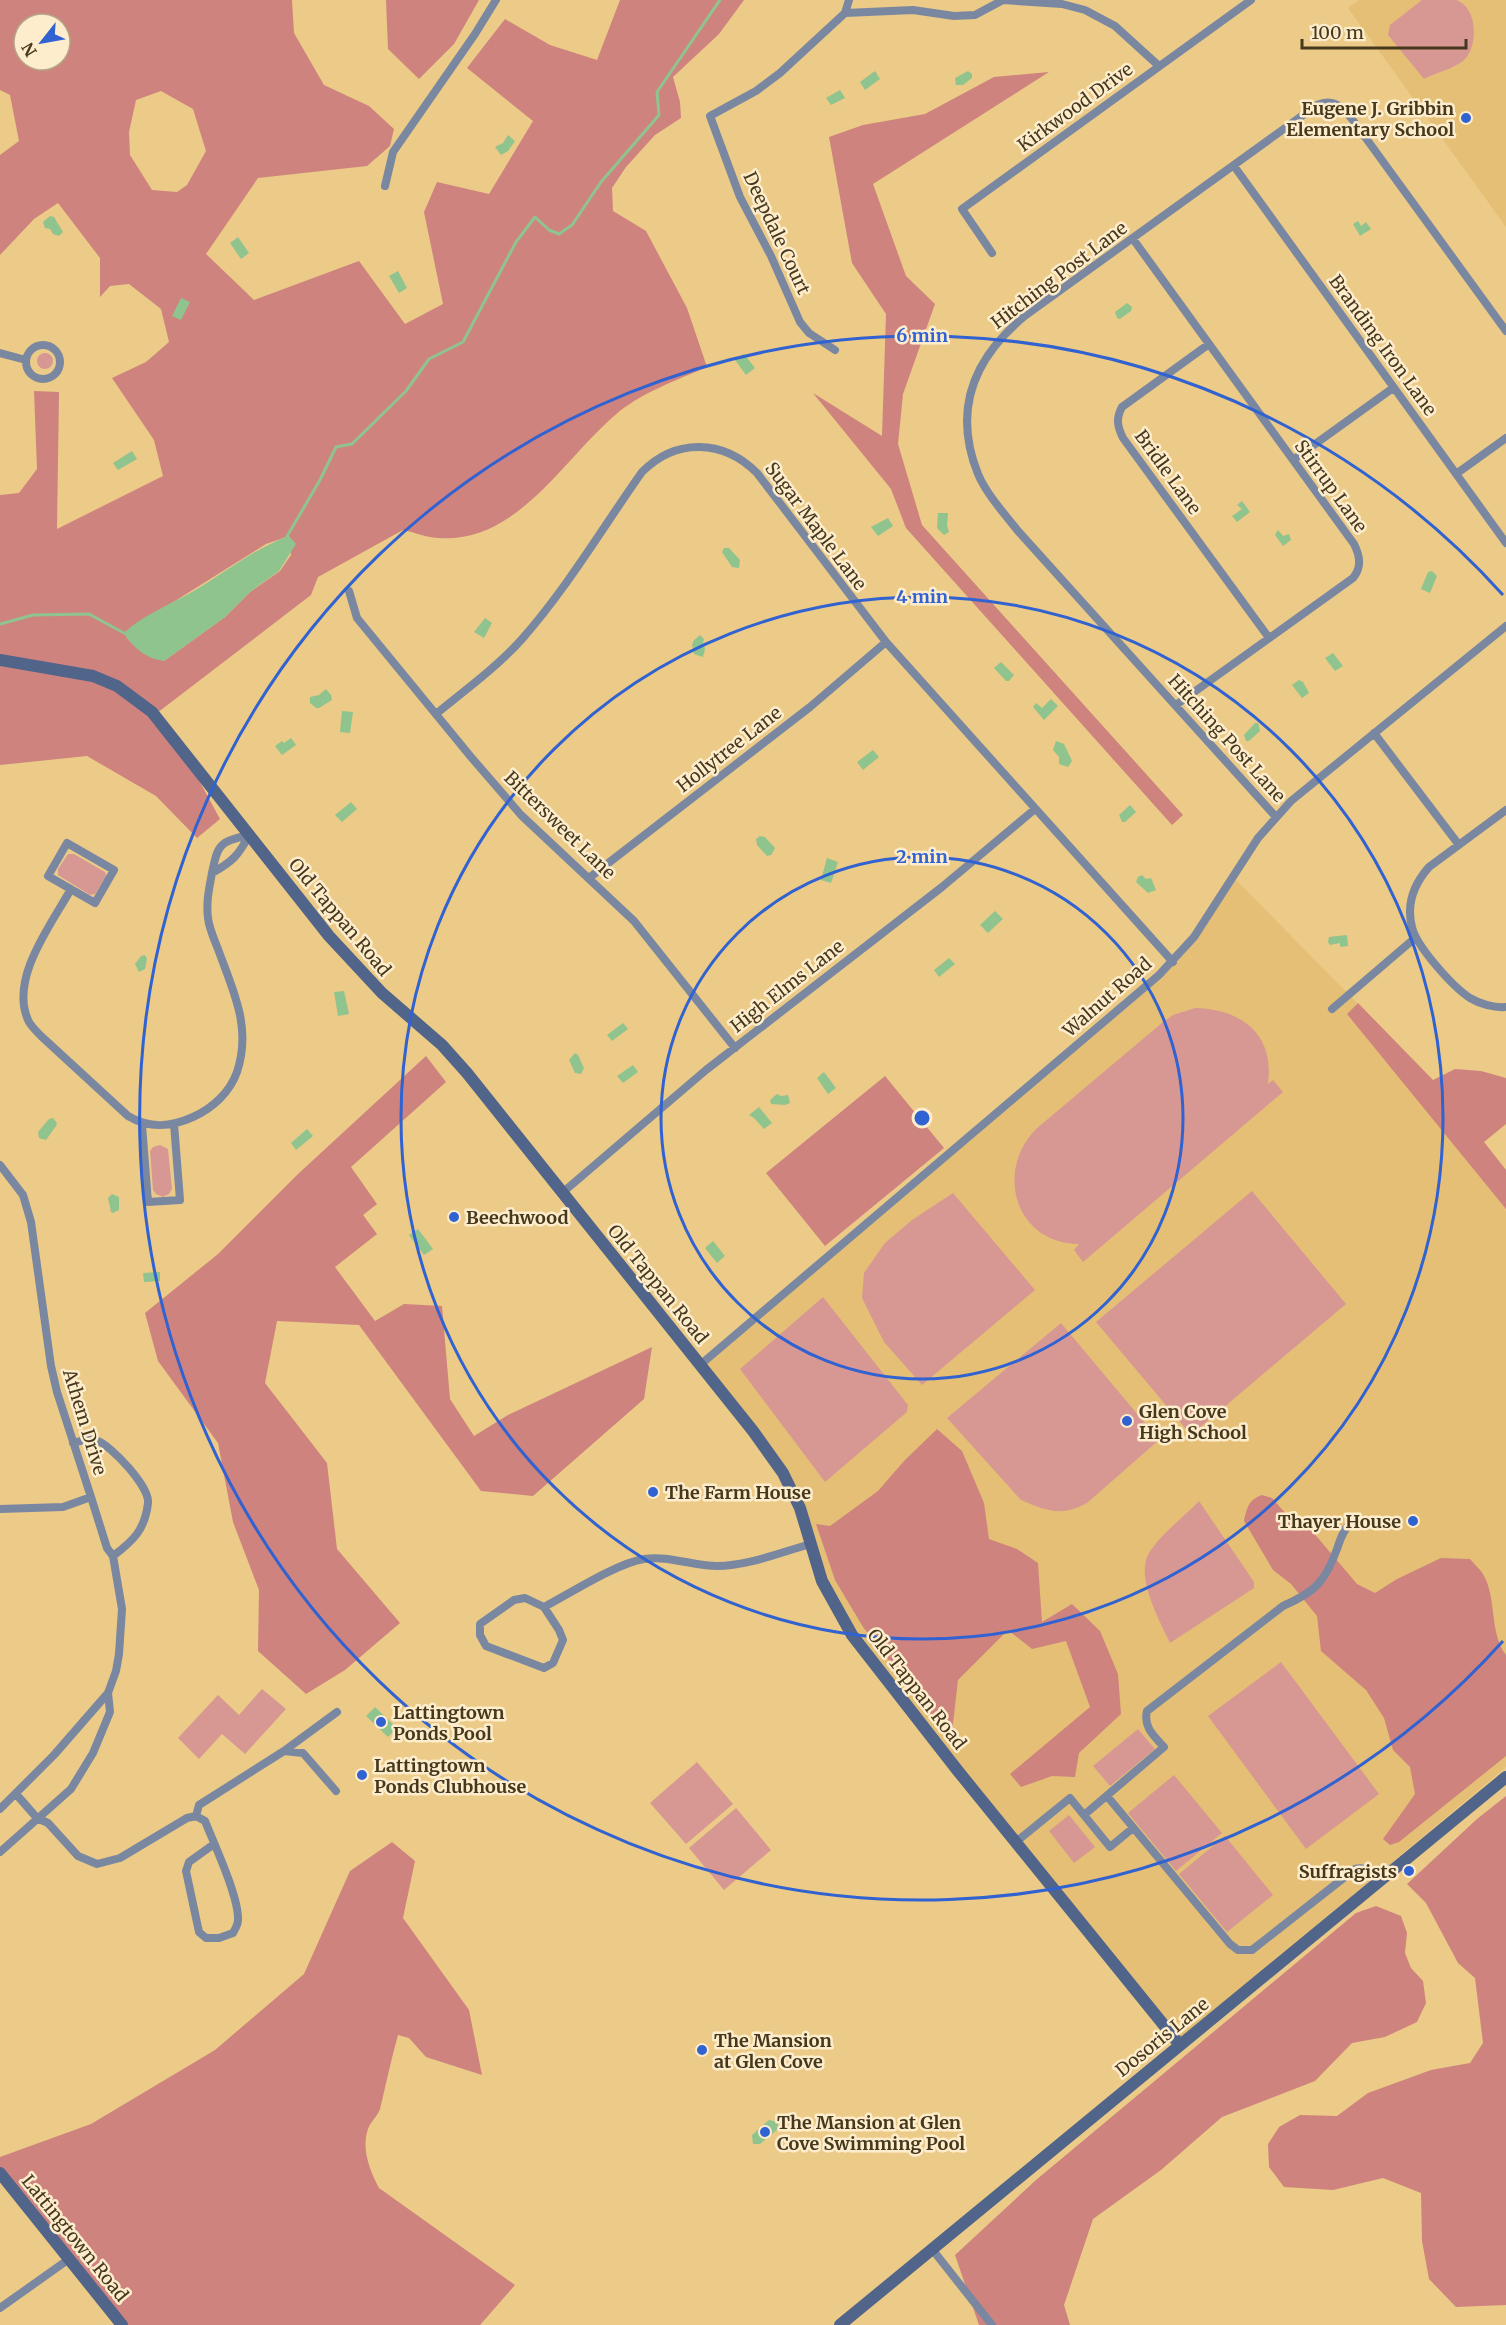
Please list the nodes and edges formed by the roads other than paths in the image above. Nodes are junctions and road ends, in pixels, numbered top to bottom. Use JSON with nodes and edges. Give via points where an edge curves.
{"nodes":[{"id":1,"x":496,"y":0,"type":"edge"},
{"id":2,"x":849,"y":0,"type":"edge"},
{"id":3,"x":1003,"y":0,"type":"edge"},
{"id":4,"x":1251,"y":0,"type":"edge"},
{"id":5,"x":845,"y":13,"type":"junction"},
{"id":6,"x":1159,"y":66,"type":"junction"},
{"id":7,"x":1234,"y":166,"type":"junction"},
{"id":8,"x":385,"y":186,"type":"dead end"},
{"id":9,"x":1133,"y":239,"type":"junction"},
{"id":10,"x":992,"y":253,"type":"dead end"},
{"id":11,"x":1506,"y":331,"type":"edge"},
{"id":12,"x":1209,"y":344,"type":"junction"},
{"id":13,"x":835,"y":350,"type":"dead end"},
{"id":14,"x":0,"y":353,"type":"edge"},
{"id":15,"x":26,"y":360,"type":"junction"},
{"id":16,"x":1394,"y":388,"type":"junction"},
{"id":17,"x":1506,"y":438,"type":"edge"},
{"id":18,"x":1293,"y":460,"type":"junction"},
{"id":19,"x":1456,"y":474,"type":"junction"},
{"id":20,"x":1506,"y":543,"type":"edge"},
{"id":21,"x":349,"y":591,"type":"dead end"},
{"id":22,"x":1506,"y":626,"type":"edge"},
{"id":23,"x":1269,"y":638,"type":"junction"},
{"id":24,"x":886,"y":642,"type":"junction"},
{"id":25,"x":0,"y":660,"type":"edge"},
{"id":26,"x":1176,"y":705,"type":"junction"},
{"id":27,"x":436,"y":714,"type":"junction"},
{"id":28,"x":1374,"y":733,"type":"junction"},
{"id":29,"x":1035,"y":809,"type":"junction"},
{"id":30,"x":1506,"y":810,"type":"edge"},
{"id":31,"x":1276,"y":817,"type":"junction"},
{"id":32,"x":249,"y":835,"type":"junction"},
{"id":33,"x":1459,"y":845,"type":"junction"},
{"id":34,"x":212,"y":873,"type":"junction"},
{"id":35,"x":589,"y":878,"type":"junction"},
{"id":36,"x":71,"y":890,"type":"junction"},
{"id":37,"x":1415,"y":938,"type":"junction"},
{"id":38,"x":1173,"y":962,"type":"junction"},
{"id":39,"x":1506,"y":1007,"type":"edge"},
{"id":40,"x":1332,"y":1009,"type":"dead end"},
{"id":41,"x":735,"y":1048,"type":"junction"},
{"id":42,"x":174,"y":1124,"type":"junction"},
{"id":43,"x":142,"y":1125,"type":"junction"},
{"id":44,"x":0,"y":1165,"type":"edge"},
{"id":45,"x":562,"y":1193,"type":"junction"},
{"id":46,"x":700,"y":1365,"type":"junction"},
{"id":47,"x":73,"y":1443,"type":"junction"},
{"id":48,"x":91,"y":1497,"type":"junction"},
{"id":49,"x":0,"y":1509,"type":"edge"},
{"id":50,"x":1350,"y":1524,"type":"dead end"},
{"id":51,"x":811,"y":1544,"type":"junction"},
{"id":52,"x":113,"y":1556,"type":"junction"},
{"id":53,"x":543,"y":1607,"type":"junction"},
{"id":54,"x":108,"y":1693,"type":"junction"},
{"id":55,"x":337,"y":1712,"type":"dead end"},
{"id":56,"x":284,"y":1750,"type":"junction"},
{"id":57,"x":1506,"y":1777,"type":"edge"},
{"id":58,"x":336,"y":1791,"type":"dead end"},
{"id":59,"x":16,"y":1794,"type":"junction"},
{"id":60,"x":1107,"y":1796,"type":"junction"},
{"id":61,"x":0,"y":1809,"type":"edge"},
{"id":62,"x":1084,"y":1815,"type":"junction"},
{"id":63,"x":195,"y":1816,"type":"junction"},
{"id":64,"x":37,"y":1818,"type":"junction"},
{"id":65,"x":1133,"y":1828,"type":"junction"},
{"id":66,"x":1016,"y":1842,"type":"junction"},
{"id":67,"x":214,"y":1844,"type":"junction"},
{"id":68,"x":0,"y":1852,"type":"edge"},
{"id":69,"x":1380,"y":1881,"type":"junction"},
{"id":70,"x":1180,"y":2045,"type":"junction"},
{"id":71,"x":0,"y":2173,"type":"edge"},
{"id":72,"x":932,"y":2249,"type":"junction"},
{"id":73,"x":69,"y":2259,"type":"junction"},
{"id":74,"x":0,"y":2308,"type":"edge"},
{"id":75,"x":122,"y":2325,"type":"edge"},
{"id":76,"x":840,"y":2325,"type":"edge"},
{"id":77,"x":992,"y":2325,"type":"edge"}],
"edges":[{"from":1,"to":8,"type":"street","via":[[393,152]]},
{"from":2,"to":5,"type":"street"},
{"from":3,"to":5,"type":"street","via":[[975,15],[913,10]]},
{"from":3,"to":6,"type":"street","via":[[1062,4],[1085,10],[1115,26]]},
{"from":4,"to":6,"type":"street","name":"Kirkwood Drive"},
{"from":5,"to":13,"type":"street","name":"Deepdale Court","via":[[780,73],[710,116],[740,197],[800,322]]},
{"from":6,"to":10,"type":"street","name":"Kirkwood Drive","via":[[962,209]]},
{"from":7,"to":9,"type":"street","name":"Hitching Post Lane"},
{"from":7,"to":11,"type":"street","name":"Hitching Post Lane","via":[[1317,105],[1334,102],[1342,107]]},
{"from":7,"to":16,"type":"street","name":"Branding Iron Lane"},
{"from":9,"to":12,"type":"street","name":"Stirrup Lane"},
{"from":9,"to":26,"type":"street","name":"Hitching Post Lane","via":[[1026,315],[991,348],[972,387],[968,436],[979,476],[1018,531]]},
{"from":12,"to":18,"type":"street","name":"Stirrup Lane"},
{"from":12,"to":23,"type":"street","name":"Bridle Lane","via":[[1122,407],[1118,428]]},
{"from":14,"to":15,"type":"street"},
{"from":15,"to":15,"type":"street","via":[[28,371],[37,378],[53,375],[59,366],[59,355],[46,345],[34,346]]},
{"from":16,"to":18,"type":"street"},
{"from":16,"to":19,"type":"street","name":"Branding Iron Lane"},
{"from":17,"to":19,"type":"street"},
{"from":18,"to":23,"type":"street","name":"Stirrup Lane","via":[[1354,544],[1360,567],[1353,578]]},
{"from":19,"to":20,"type":"street","name":"Branding Iron Lane"},
{"from":21,"to":27,"type":"street","name":"Bittersweet Lane","via":[[357,618]]},
{"from":22,"to":28,"type":"street","name":"Walnut Road"},
{"from":23,"to":26,"type":"street","name":"Stirrup Lane"},
{"from":24,"to":27,"type":"street","name":"Sugar Maple Lane","via":[[747,463],[715,448],[684,448],[666,453],[642,472],[522,638],[502,660]]},
{"from":24,"to":29,"type":"street","name":"Sugar Maple Lane"},
{"from":24,"to":35,"type":"street","name":"Hollytree Lane","via":[[810,707]]},
{"from":25,"to":32,"type":"street","name":"Old Tappan Road","via":[[93,676],[117,686],[152,712]]},
{"from":26,"to":31,"type":"street","name":"Hitching Post Lane"},
{"from":27,"to":35,"type":"street","name":"Bittersweet Lane","via":[[521,815]]},
{"from":28,"to":31,"type":"street","name":"Walnut Road"},
{"from":28,"to":33,"type":"street"},
{"from":29,"to":38,"type":"street","name":"Sugar Maple Lane"},
{"from":29,"to":41,"type":"street","name":"High Elms Lane","via":[[942,887]]},
{"from":30,"to":33,"type":"street"},
{"from":31,"to":38,"type":"street","name":"Walnut Road"},
{"from":32,"to":34,"type":"street","via":[[228,865]]},
{"from":32,"to":34,"type":"street","via":[[228,840],[216,852]]},
{"from":32,"to":45,"type":"street","name":"Old Tappan Road","via":[[358,970],[467,1073]]},
{"from":33,"to":37,"type":"street","via":[[1429,867],[1415,886],[1410,913]]},
{"from":34,"to":42,"type":"street","via":[[207,895],[208,920],[240,1009],[242,1057],[234,1082],[219,1100],[203,1112]]},
{"from":35,"to":41,"type":"street","name":"Bittersweet Lane","via":[[634,921]]},
{"from":36,"to":36,"type":"street","via":[[95,903],[114,870],[67,843],[48,876]]},
{"from":36,"to":43,"type":"street","via":[[27,970],[23,987],[29,1021],[115,1106]]},
{"from":37,"to":39,"type":"street","via":[[1471,999],[1492,1007]]},
{"from":37,"to":40,"type":"street"},
{"from":38,"to":46,"type":"street","name":"Walnut Road"},
{"from":41,"to":45,"type":"street","name":"High Elms Lane"},
{"from":42,"to":43,"type":"street"},
{"from":42,"to":43,"type":"street","via":[[180,1200],[148,1202]]},
{"from":44,"to":47,"type":"street","name":"Athem Drive","via":[[23,1195],[31,1222],[51,1365]]},
{"from":45,"to":46,"type":"street","name":"Old Tappan Road"},
{"from":46,"to":51,"type":"street","name":"Old Tappan Road","via":[[783,1473]]},
{"from":47,"to":48,"type":"street","name":"Athem Drive"},
{"from":47,"to":52,"type":"street","via":[[99,1441],[147,1492],[148,1503],[137,1537]]},
{"from":48,"to":49,"type":"street","via":[[63,1507]]},
{"from":48,"to":52,"type":"street","name":"Athem Drive"},
{"from":50,"to":60,"type":"street","via":[[1342,1534],[1331,1566],[1307,1596],[1283,1606],[1147,1711],[1148,1728],[1164,1747]]},
{"from":51,"to":53,"type":"street","via":[[733,1565],[642,1559]]},
{"from":51,"to":66,"type":"street","name":"Old Tappan Road","via":[[828,1594],[852,1635]]},
{"from":52,"to":54,"type":"street","name":"Athem Drive","via":[[121,1629],[116,1671]]},
{"from":53,"to":53,"type":"street","via":[[525,1598],[514,1600],[480,1624],[486,1646],[544,1668],[553,1663],[563,1641]]},
{"from":54,"to":59,"type":"street","name":"Athem Drive"},
{"from":54,"to":64,"type":"street","name":"Athem Drive","via":[[110,1712],[93,1753],[70,1789]]},
{"from":55,"to":56,"type":"street"},
{"from":56,"to":58,"type":"street","via":[[303,1753]]},
{"from":56,"to":63,"type":"street","via":[[199,1804]]},
{"from":57,"to":69,"type":"street","name":"Dosoris Lane"},
{"from":59,"to":61,"type":"street","name":"Athem Drive"},
{"from":59,"to":64,"type":"street"},
{"from":60,"to":62,"type":"street"},
{"from":60,"to":65,"type":"street"},
{"from":62,"to":65,"type":"street","via":[[1110,1847]]},
{"from":62,"to":66,"type":"street","via":[[1070,1798]]},
{"from":63,"to":64,"type":"street","via":[[120,1858],[97,1864],[78,1856],[48,1823]]},
{"from":63,"to":67,"type":"street","via":[[205,1821]]},
{"from":64,"to":68,"type":"street","name":"Athem Drive"},
{"from":65,"to":69,"type":"street","via":[[1238,1950],[1252,1950],[1355,1869],[1368,1869]]},
{"from":66,"to":70,"type":"street","name":"Old Tappan Road"},
{"from":67,"to":67,"type":"street","via":[[237,1906],[238,1923],[233,1933],[206,1938],[199,1932],[186,1871],[189,1862]]},
{"from":69,"to":70,"type":"street","name":"Dosoris Lane"},
{"from":70,"to":72,"type":"street","name":"Dosoris Lane"},
{"from":71,"to":73,"type":"street","name":"Lattingtown Road"},
{"from":72,"to":76,"type":"street","name":"Dosoris Lane"},
{"from":72,"to":77,"type":"street"},
{"from":73,"to":74,"type":"street"},
{"from":73,"to":75,"type":"street","name":"Lattingtown Road"}]}
